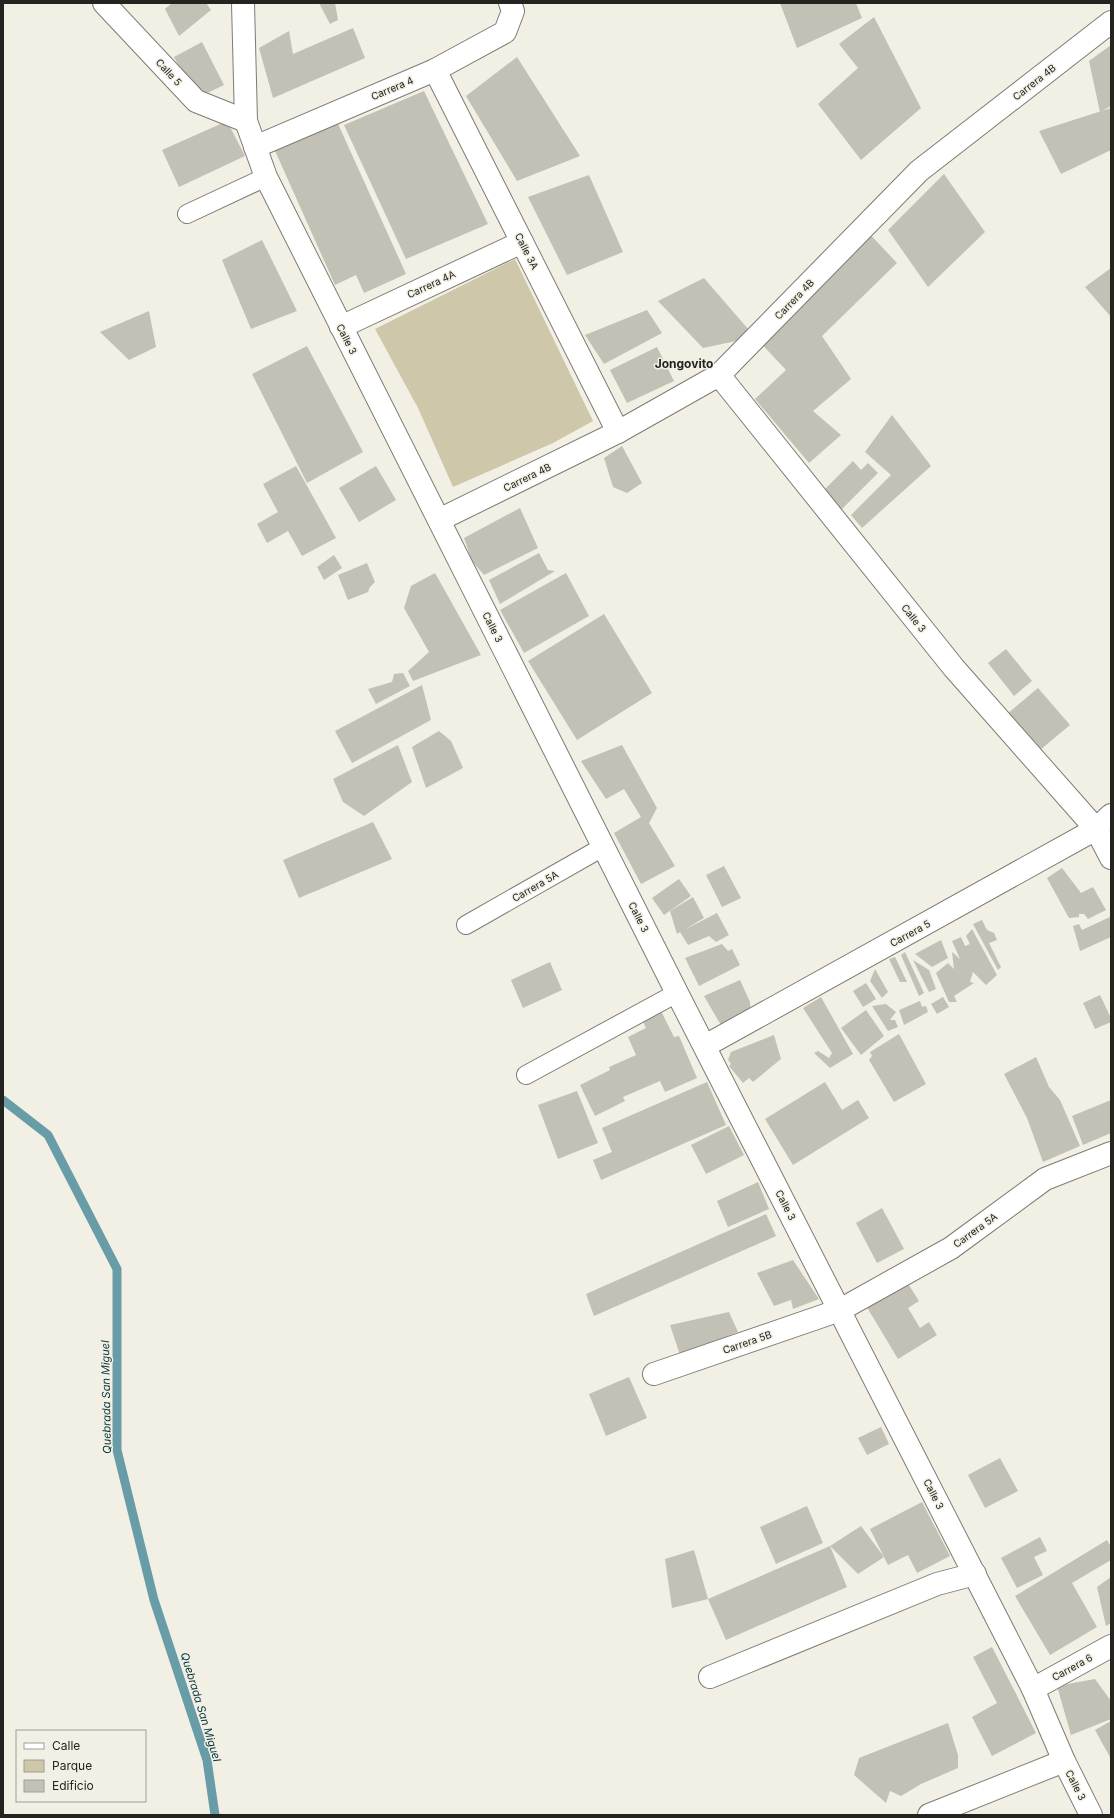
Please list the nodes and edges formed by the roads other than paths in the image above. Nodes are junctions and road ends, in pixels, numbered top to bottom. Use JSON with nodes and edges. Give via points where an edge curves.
{"nodes":[{"id":1,"x":104,"y":3,"type":"edge"},
{"id":2,"x":243,"y":3,"type":"edge"},
{"id":3,"x":512,"y":7,"type":"edge"},
{"id":4,"x":1111,"y":22,"type":"edge"},
{"id":5,"x":435,"y":70,"type":"junction"},
{"id":6,"x":246,"y":121,"type":"junction"},
{"id":7,"x":255,"y":147,"type":"junction"},
{"id":8,"x":266,"y":177,"type":"junction"},
{"id":9,"x":187,"y":214,"type":"dead end"},
{"id":10,"x":522,"y":242,"type":"junction"},
{"id":11,"x":341,"y":327,"type":"junction"},
{"id":12,"x":719,"y":375,"type":"junction"},
{"id":13,"x":618,"y":432,"type":"junction"},
{"id":14,"x":439,"y":520,"type":"junction"},
{"id":15,"x":1104,"y":822,"type":"edge"},
{"id":16,"x":603,"y":847,"type":"junction"},
{"id":17,"x":1111,"y":858,"type":"edge"},
{"id":18,"x":466,"y":925,"type":"dead end"},
{"id":19,"x":677,"y":993,"type":"junction"},
{"id":20,"x":705,"y":1046,"type":"junction"},
{"id":21,"x":526,"y":1076,"type":"dead end"},
{"id":22,"x":1111,"y":1153,"type":"edge"},
{"id":23,"x":840,"y":1310,"type":"junction"},
{"id":24,"x":654,"y":1374,"type":"dead end"},
{"id":25,"x":975,"y":1574,"type":"junction"},
{"id":26,"x":1111,"y":1646,"type":"edge"},
{"id":27,"x":710,"y":1677,"type":"dead end"},
{"id":28,"x":1033,"y":1689,"type":"junction"},
{"id":29,"x":1064,"y":1761,"type":"junction"},
{"id":30,"x":929,"y":1815,"type":"edge"},
{"id":31,"x":1091,"y":1815,"type":"edge"}],
"edges":[{"from":1,"to":6,"type":"street","name":"Calle 5","via":[[196,101]]},
{"from":2,"to":6,"type":"street","name":"Calle 3"},
{"from":3,"to":5,"type":"street","name":"Carrera 4","via":[[505,32]]},
{"from":4,"to":12,"type":"street","name":"Carrera 4B","via":[[919,171]]},
{"from":5,"to":7,"type":"street","name":"Carrera 4"},
{"from":5,"to":10,"type":"street","name":"Calle 3A"},
{"from":6,"to":7,"type":"street","name":"Calle 3"},
{"from":7,"to":8,"type":"street","name":"Calle 3"},
{"from":8,"to":9,"type":"street"},
{"from":8,"to":11,"type":"street","name":"Calle 3"},
{"from":10,"to":11,"type":"street","name":"Carrera 4A"},
{"from":10,"to":13,"type":"street","name":"Calle 3A"},
{"from":11,"to":14,"type":"street","name":"Calle 3"},
{"from":12,"to":13,"type":"street","name":"Carrera 4B"},
{"from":12,"to":15,"type":"street","name":"Calle 3","via":[[954,668]]},
{"from":13,"to":14,"type":"street","name":"Carrera 4B"},
{"from":14,"to":16,"type":"street","name":"Calle 3"},
{"from":15,"to":17,"type":"street","name":"Calle 3"},
{"from":15,"to":20,"type":"street","name":"Carrera 5"},
{"from":16,"to":18,"type":"street","name":"Carrera 5A"},
{"from":16,"to":19,"type":"street","name":"Calle 3"},
{"from":19,"to":20,"type":"street","name":"Calle 3"},
{"from":19,"to":21,"type":"street"},
{"from":20,"to":23,"type":"street","name":"Calle 3"},
{"from":22,"to":23,"type":"street","name":"Carrera 5A","via":[[1045,1179],[951,1248]]},
{"from":23,"to":24,"type":"street","name":"Carrera 5B"},
{"from":23,"to":25,"type":"street","name":"Calle 3"},
{"from":25,"to":27,"type":"street","via":[[937,1584]]},
{"from":25,"to":28,"type":"street","name":"Calle 3"},
{"from":26,"to":28,"type":"street","name":"Carrera 6"},
{"from":28,"to":29,"type":"street","name":"Calle 3"},
{"from":29,"to":30,"type":"street"},
{"from":29,"to":31,"type":"street","name":"Calle 3"}]}
